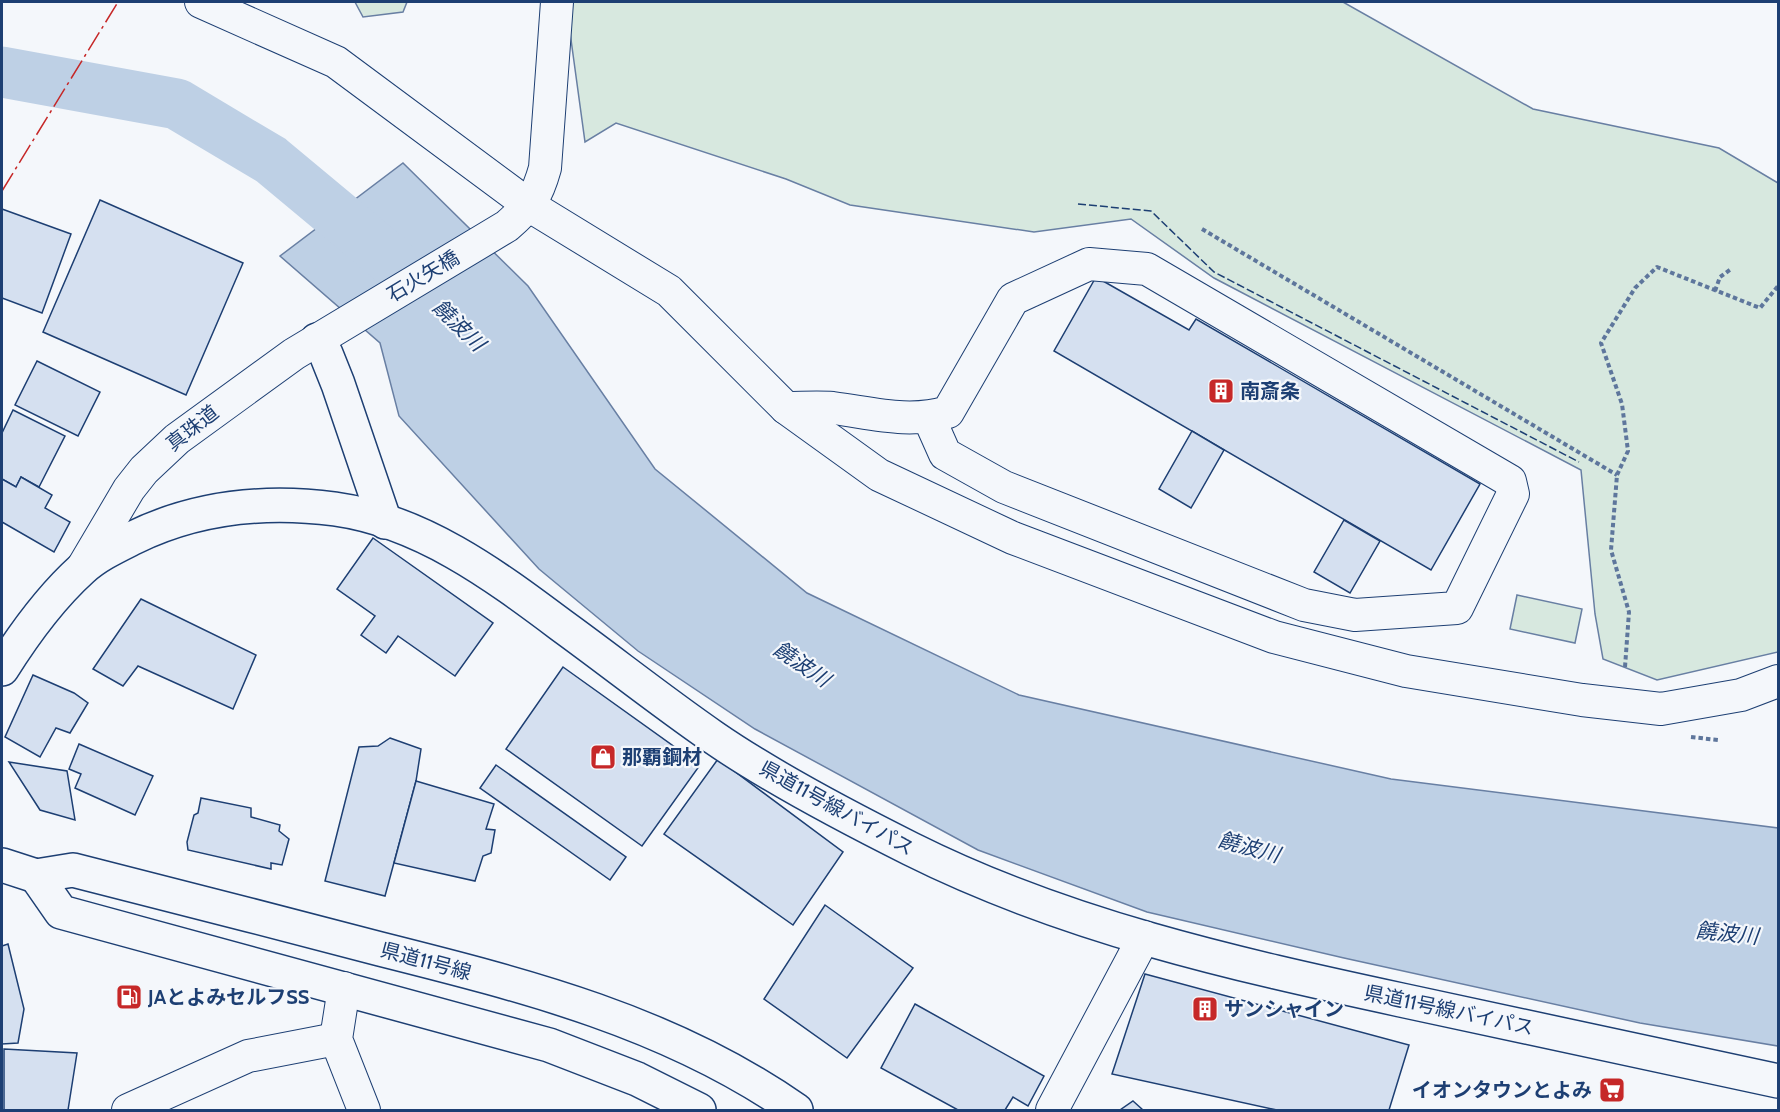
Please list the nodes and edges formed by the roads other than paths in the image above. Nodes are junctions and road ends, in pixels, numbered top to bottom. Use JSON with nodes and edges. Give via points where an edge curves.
{"nodes":[{"id":1,"x":201,"y":2,"type":"edge"},
{"id":2,"x":557,"y":2,"type":"edge"},
{"id":3,"x":518,"y":216,"type":"junction"},
{"id":4,"x":328,"y":333,"type":"junction"},
{"id":5,"x":786,"y":408,"type":"junction"},
{"id":6,"x":928,"y":418,"type":"junction"},
{"id":7,"x":384,"y":522,"type":"junction"},
{"id":8,"x":83,"y":567,"type":"junction"},
{"id":9,"x":2,"y":669,"type":"edge"},
{"id":10,"x":1779,"y":681,"type":"edge"},
{"id":11,"x":2,"y":865,"type":"edge"},
{"id":12,"x":36,"y":876,"type":"junction"},
{"id":13,"x":1144,"y":937,"type":"junction"},
{"id":14,"x":344,"y":988,"type":"junction"},
{"id":15,"x":336,"y":1039,"type":"junction"},
{"id":16,"x":1779,"y":1081,"type":"edge"},
{"id":17,"x":128,"y":1110,"type":"edge"},
{"id":18,"x":364,"y":1110,"type":"edge"},
{"id":19,"x":699,"y":1110,"type":"edge"},
{"id":20,"x":796,"y":1110,"type":"edge"},
{"id":21,"x":1052,"y":1110,"type":"edge"}],
"edges":[{"from":1,"to":3,"type":"street","via":[[336,62]]},
{"from":2,"to":3,"type":"street","via":[[545,168],[539,188]]},
{"from":3,"to":4,"type":"street","name":"石火矢橋"},
{"from":3,"to":5,"type":"street","via":[[669,291]]},
{"from":4,"to":7,"type":"main road","via":[[326,354]]},
{"from":4,"to":8,"type":"street","name":"真珠道","via":[[234,396],[160,454],[129,489]]},
{"from":5,"to":6,"type":"street","via":[[830,408]]},
{"from":5,"to":10,"type":"street","via":[[879,475],[1013,538],[1274,637],[1406,671],[1661,709],[1741,695]]},
{"from":6,"to":6,"type":"street","via":[[948,412],[1013,299],[1089,264],[1147,270],[1510,481],[1513,494],[1457,608],[1355,615],[1304,605],[1004,488],[945,454]]},
{"from":7,"to":8,"type":"main road","name":"県道11号線バイパス","via":[[340,510],[271,504],[244,506],[198,515],[146,532]]},
{"from":7,"to":13,"type":"main road","name":"県道11号線バイパス","via":[[458,553],[511,587],[716,739],[840,811],[913,850],[1049,909]]},
{"from":8,"to":9,"type":"main road","name":"県道11号線バイパス","via":[[20,640]]},
{"from":11,"to":12,"type":"main road","name":"県道11号線"},
{"from":12,"to":14,"type":"main road","via":[[61,912]]},
{"from":12,"to":20,"type":"main road","name":"県道11号線","via":[[73,870],[464,970],[572,1003],[678,1041]]},
{"from":13,"to":16,"type":"main road","name":"県道11号線バイパス","via":[[1233,964]]},
{"from":13,"to":21,"type":"street"},
{"from":14,"to":15,"type":"street"},
{"from":14,"to":19,"type":"main road","via":[[594,1060]]},
{"from":15,"to":17,"type":"street","via":[[248,1056]]},
{"from":15,"to":18,"type":"street"}]}
